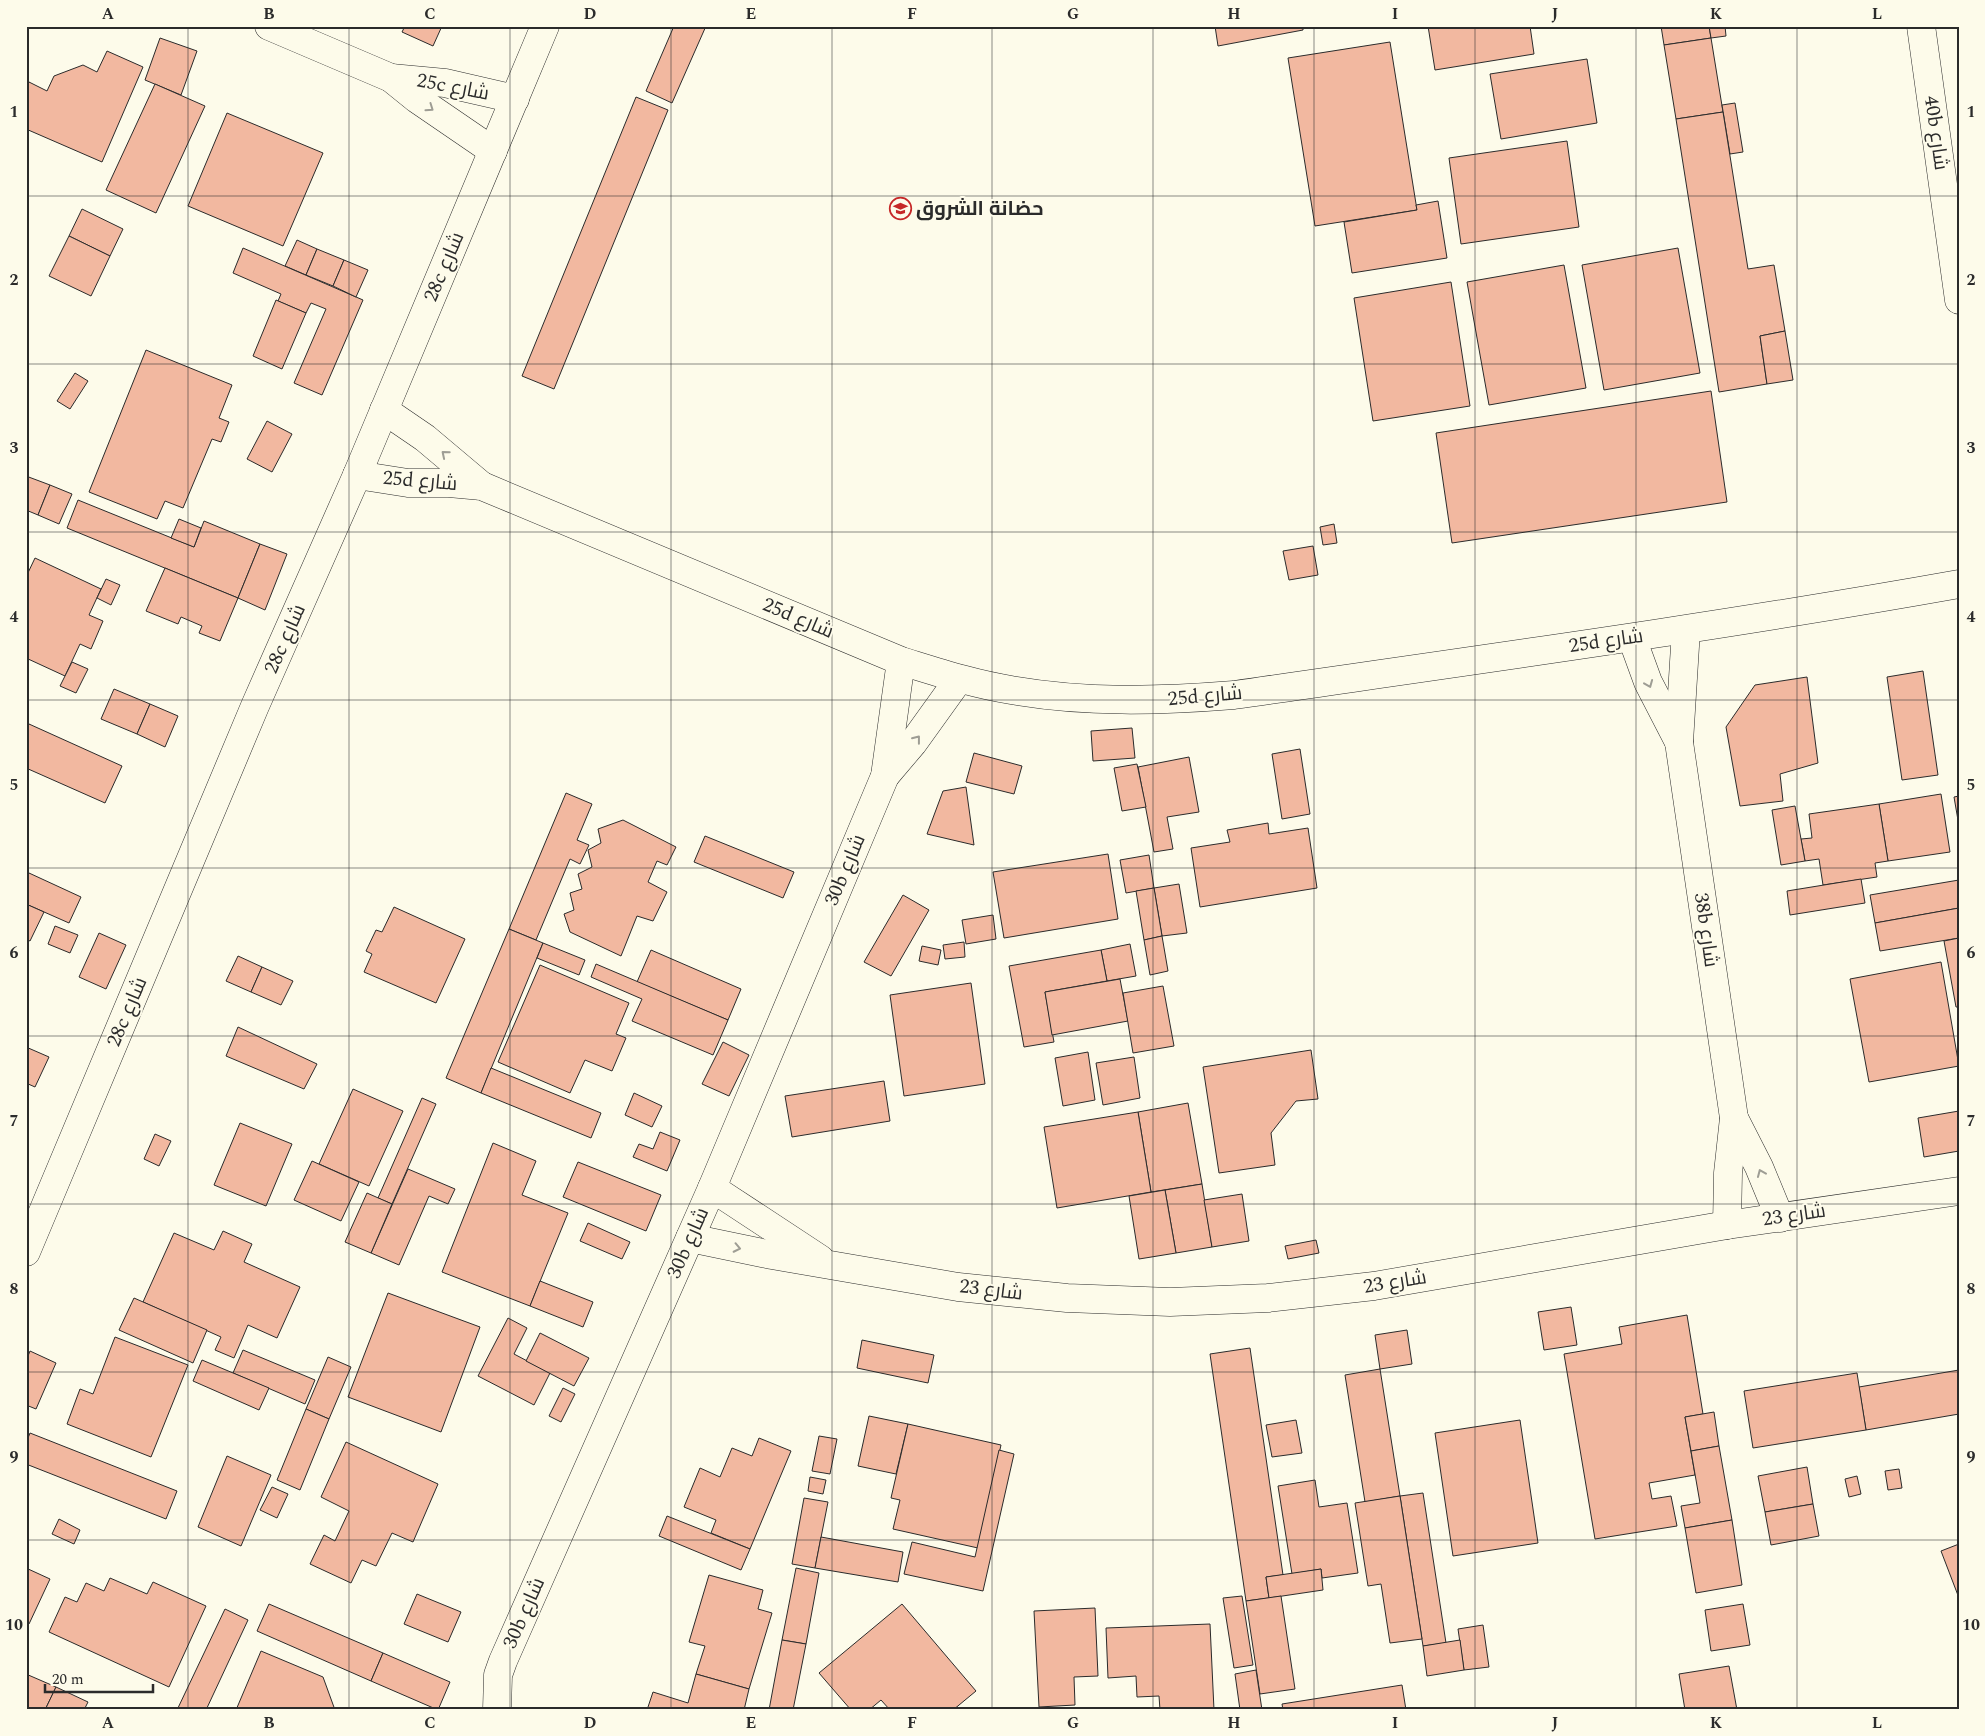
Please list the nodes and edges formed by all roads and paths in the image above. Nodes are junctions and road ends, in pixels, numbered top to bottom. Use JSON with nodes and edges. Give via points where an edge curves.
{"nodes":[{"id":1,"x":269,"y":26,"type":"edge"},
{"id":2,"x":545,"y":26,"type":"edge"},
{"id":3,"x":1920,"y":26,"type":"edge"},
{"id":4,"x":391,"y":78,"type":"junction"},
{"id":5,"x":515,"y":99,"type":"junction"},
{"id":6,"x":493,"y":151,"type":"junction"},
{"id":7,"x":1959,"y":300,"type":"edge"},
{"id":8,"x":384,"y":410,"type":"junction"},
{"id":9,"x":357,"y":475,"type":"junction"},
{"id":10,"x":482,"y":486,"type":"junction"},
{"id":11,"x":1959,"y":584,"type":"edge"},
{"id":12,"x":1686,"y":630,"type":"junction"},
{"id":13,"x":1632,"y":638,"type":"junction"},
{"id":14,"x":901,"y":661,"type":"junction"},
{"id":15,"x":959,"y":679,"type":"junction"},
{"id":16,"x":1679,"y":742,"type":"junction"},
{"id":17,"x":885,"y":776,"type":"junction"},
{"id":18,"x":1734,"y":1118,"type":"junction"},
{"id":19,"x":712,"y":1188,"type":"junction"},
{"id":20,"x":1959,"y":1191,"type":"edge"},
{"id":21,"x":1780,"y":1218,"type":"junction"},
{"id":22,"x":1727,"y":1225,"type":"junction"},
{"id":23,"x":690,"y":1238,"type":"junction"},
{"id":24,"x":26,"y":1252,"type":"edge"},
{"id":25,"x":827,"y":1263,"type":"junction"},
{"id":26,"x":497,"y":1710,"type":"edge"}],
"edges":[{"from":1,"to":4,"type":"street","name":"25c شارع"},
{"from":2,"to":5,"type":"street","name":"28c شارع"},
{"from":3,"to":7,"type":"street","name":"40b شارع"},
{"from":4,"to":5,"type":"street","name":"25c شارع","via":[[445,83]]},
{"from":4,"to":6,"type":"street","name":"25c شارع","one_way":true},
{"from":5,"to":6,"type":"street","name":"28c شارع"},
{"from":6,"to":8,"type":"street","name":"28c شارع"},
{"from":8,"to":9,"type":"street","name":"28c شارع"},
{"from":10,"to":8,"type":"street","name":"25d شارع","one_way":true,"via":[[425,438]]},
{"from":9,"to":10,"type":"street","name":"25d شارع","via":[[408,482]]},
{"from":9,"to":24,"type":"street","name":"28c شارع","via":[[255,706]]},
{"from":10,"to":14,"type":"street","name":"25d شارع"},
{"from":11,"to":12,"type":"street","name":"25d شارع"},
{"from":12,"to":13,"type":"street","name":"25d شارع"},
{"from":12,"to":16,"type":"street","name":"38b شارع"},
{"from":13,"to":15,"type":"street","name":"25d شارع","via":[[1234,695],[1182,699],[1067,698]]},
{"from":13,"to":16,"type":"street","name":"38b شارع","one_way":true,"via":[[1648,682]]},
{"from":14,"to":15,"type":"street","name":"25d شارع"},
{"from":14,"to":17,"type":"street","name":"30b شارع"},
{"from":17,"to":15,"type":"street","name":"30b شارع","one_way":true,"via":[[913,744]]},
{"from":16,"to":18,"type":"street","name":"38b شارع"},
{"from":17,"to":19,"type":"street","name":"30b شارع"},
{"from":21,"to":18,"type":"street","name":"38b شارع","one_way":true},
{"from":18,"to":22,"type":"street","name":"38b شارع"},
{"from":19,"to":23,"type":"street","name":"30b شارع"},
{"from":19,"to":25,"type":"street","name":"شارع 23"},
{"from":20,"to":21,"type":"street","name":"شارع 23"},
{"from":21,"to":22,"type":"street","name":"شارع 23"},
{"from":22,"to":25,"type":"street","name":"شارع 23","via":[[1374,1286],[1170,1302],[1067,1298],[958,1287]]},
{"from":23,"to":25,"type":"street","name":"شارع 23","one_way":true},
{"from":23,"to":26,"type":"street","name":"30b شارع","via":[[503,1661],[498,1675]]}]}
